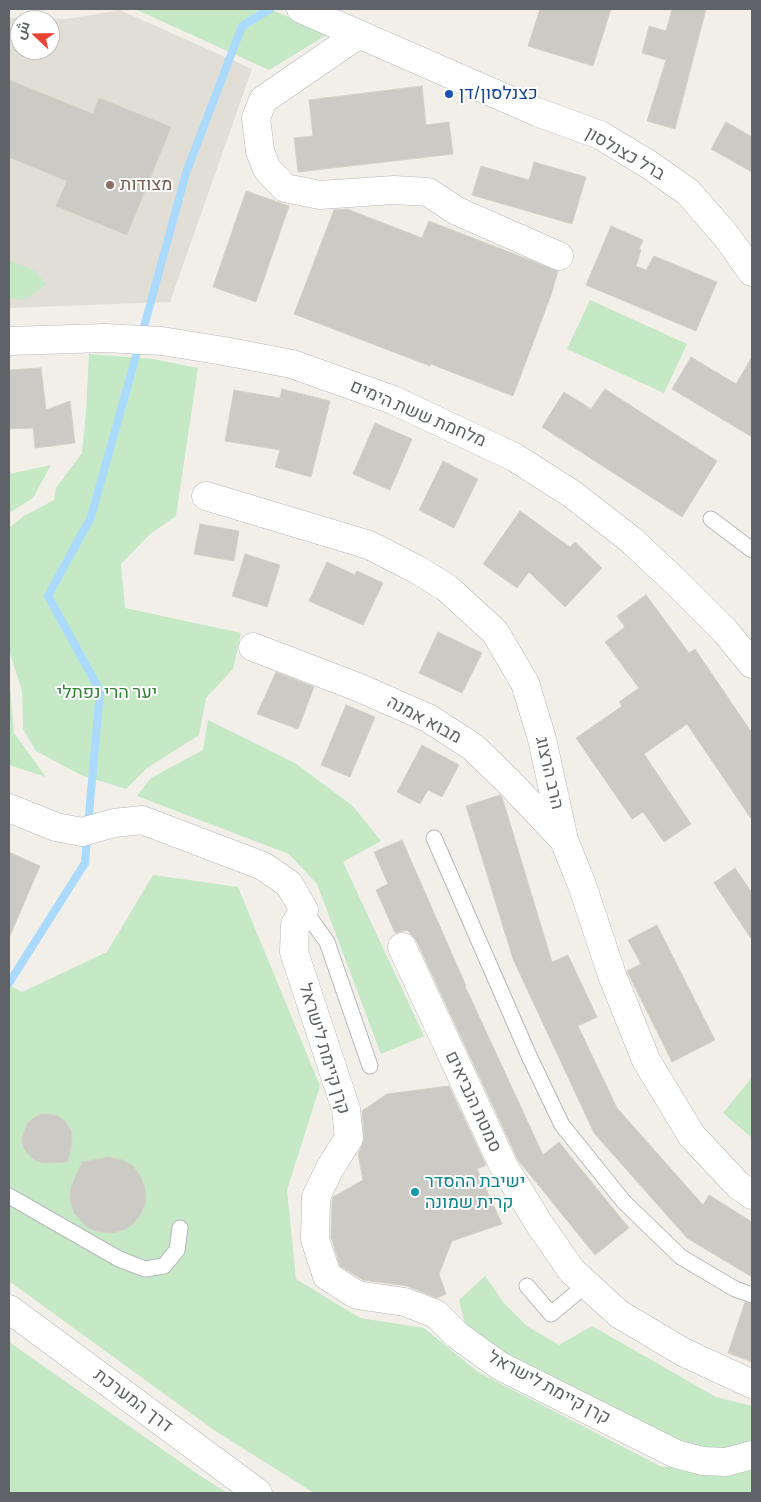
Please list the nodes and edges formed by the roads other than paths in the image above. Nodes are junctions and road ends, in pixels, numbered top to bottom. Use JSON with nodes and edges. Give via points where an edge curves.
{"nodes":[{"id":1,"x":301,"y":9,"type":"edge"},
{"id":2,"x":358,"y":34,"type":"junction"},
{"id":3,"x":559,"y":256,"type":"dead end"},
{"id":4,"x":752,"y":272,"type":"edge"},
{"id":5,"x":9,"y":341,"type":"edge"},
{"id":6,"x":206,"y":496,"type":"dead end"},
{"id":7,"x":711,"y":519,"type":"dead end"},
{"id":8,"x":752,"y":550,"type":"edge"},
{"id":9,"x":253,"y":647,"type":"dead end"},
{"id":10,"x":752,"y":664,"type":"edge"},
{"id":11,"x":9,"y":808,"type":"edge"},
{"id":12,"x":434,"y":838,"type":"dead end"},
{"id":13,"x":564,"y":840,"type":"junction"},
{"id":14,"x":304,"y":910,"type":"junction"},
{"id":15,"x":402,"y":947,"type":"dead end"},
{"id":16,"x":370,"y":1066,"type":"dead end"},
{"id":17,"x":752,"y":1195,"type":"edge"},
{"id":18,"x":9,"y":1196,"type":"edge"},
{"id":19,"x":180,"y":1228,"type":"dead end"},
{"id":20,"x":587,"y":1284,"type":"junction"},
{"id":21,"x":527,"y":1286,"type":"dead end"},
{"id":22,"x":752,"y":1295,"type":"edge"},
{"id":23,"x":9,"y":1309,"type":"edge"},
{"id":24,"x":752,"y":1384,"type":"edge"},
{"id":25,"x":752,"y":1455,"type":"edge"},
{"id":26,"x":258,"y":1493,"type":"edge"}],
"edges":[{"from":1,"to":2,"type":"street","name":"ברל כצנלסון"},
{"from":2,"to":3,"type":"street","via":[[263,100],[256,118],[266,169],[285,188],[320,194],[394,190],[428,192],[457,211]]},
{"from":2,"to":4,"type":"street","name":"ברל כצנלסון","via":[[538,112],[600,135],[688,192]]},
{"from":5,"to":10,"type":"street","name":"מלחמת ששת הימים","via":[[105,338],[162,341],[292,364],[393,400],[514,456],[572,494],[678,584],[725,631]]},
{"from":6,"to":13,"type":"street","name":"הרב הרצוג","via":[[369,545],[447,588],[495,632],[526,683]]},
{"from":7,"to":8,"type":"lane"},
{"from":9,"to":13,"type":"street","name":"מבוא אמנה","via":[[428,718],[473,747]]},
{"from":11,"to":14,"type":"street","via":[[82,832],[114,823],[142,820],[263,866],[289,884]]},
{"from":12,"to":22,"type":"lane","via":[[562,1125],[624,1202],[681,1257]]},
{"from":13,"to":17,"type":"street","name":"הרב הרצוג","via":[[646,1060],[692,1136],[738,1185]]},
{"from":14,"to":16,"type":"lane","via":[[327,942]]},
{"from":14,"to":25,"type":"street","name":"קרן קיימת לישראל","via":[[295,925],[294,952],[346,1109],[349,1138],[316,1197],[315,1239],[327,1276],[357,1295],[405,1302],[436,1314],[456,1335],[500,1366],[676,1454],[703,1461],[726,1462]]},
{"from":15,"to":20,"type":"street","name":"סמטת הנביאים","via":[[502,1165],[572,1271]]},
{"from":18,"to":19,"type":"lane","via":[[119,1260],[145,1270],[164,1266],[177,1250]]},
{"from":20,"to":21,"type":"lane","via":[[551,1314]]},
{"from":20,"to":24,"type":"street","name":"סמטת הנביאים","via":[[619,1314],[683,1352]]},
{"from":23,"to":26,"type":"street","name":"דרך המערכת"}]}
